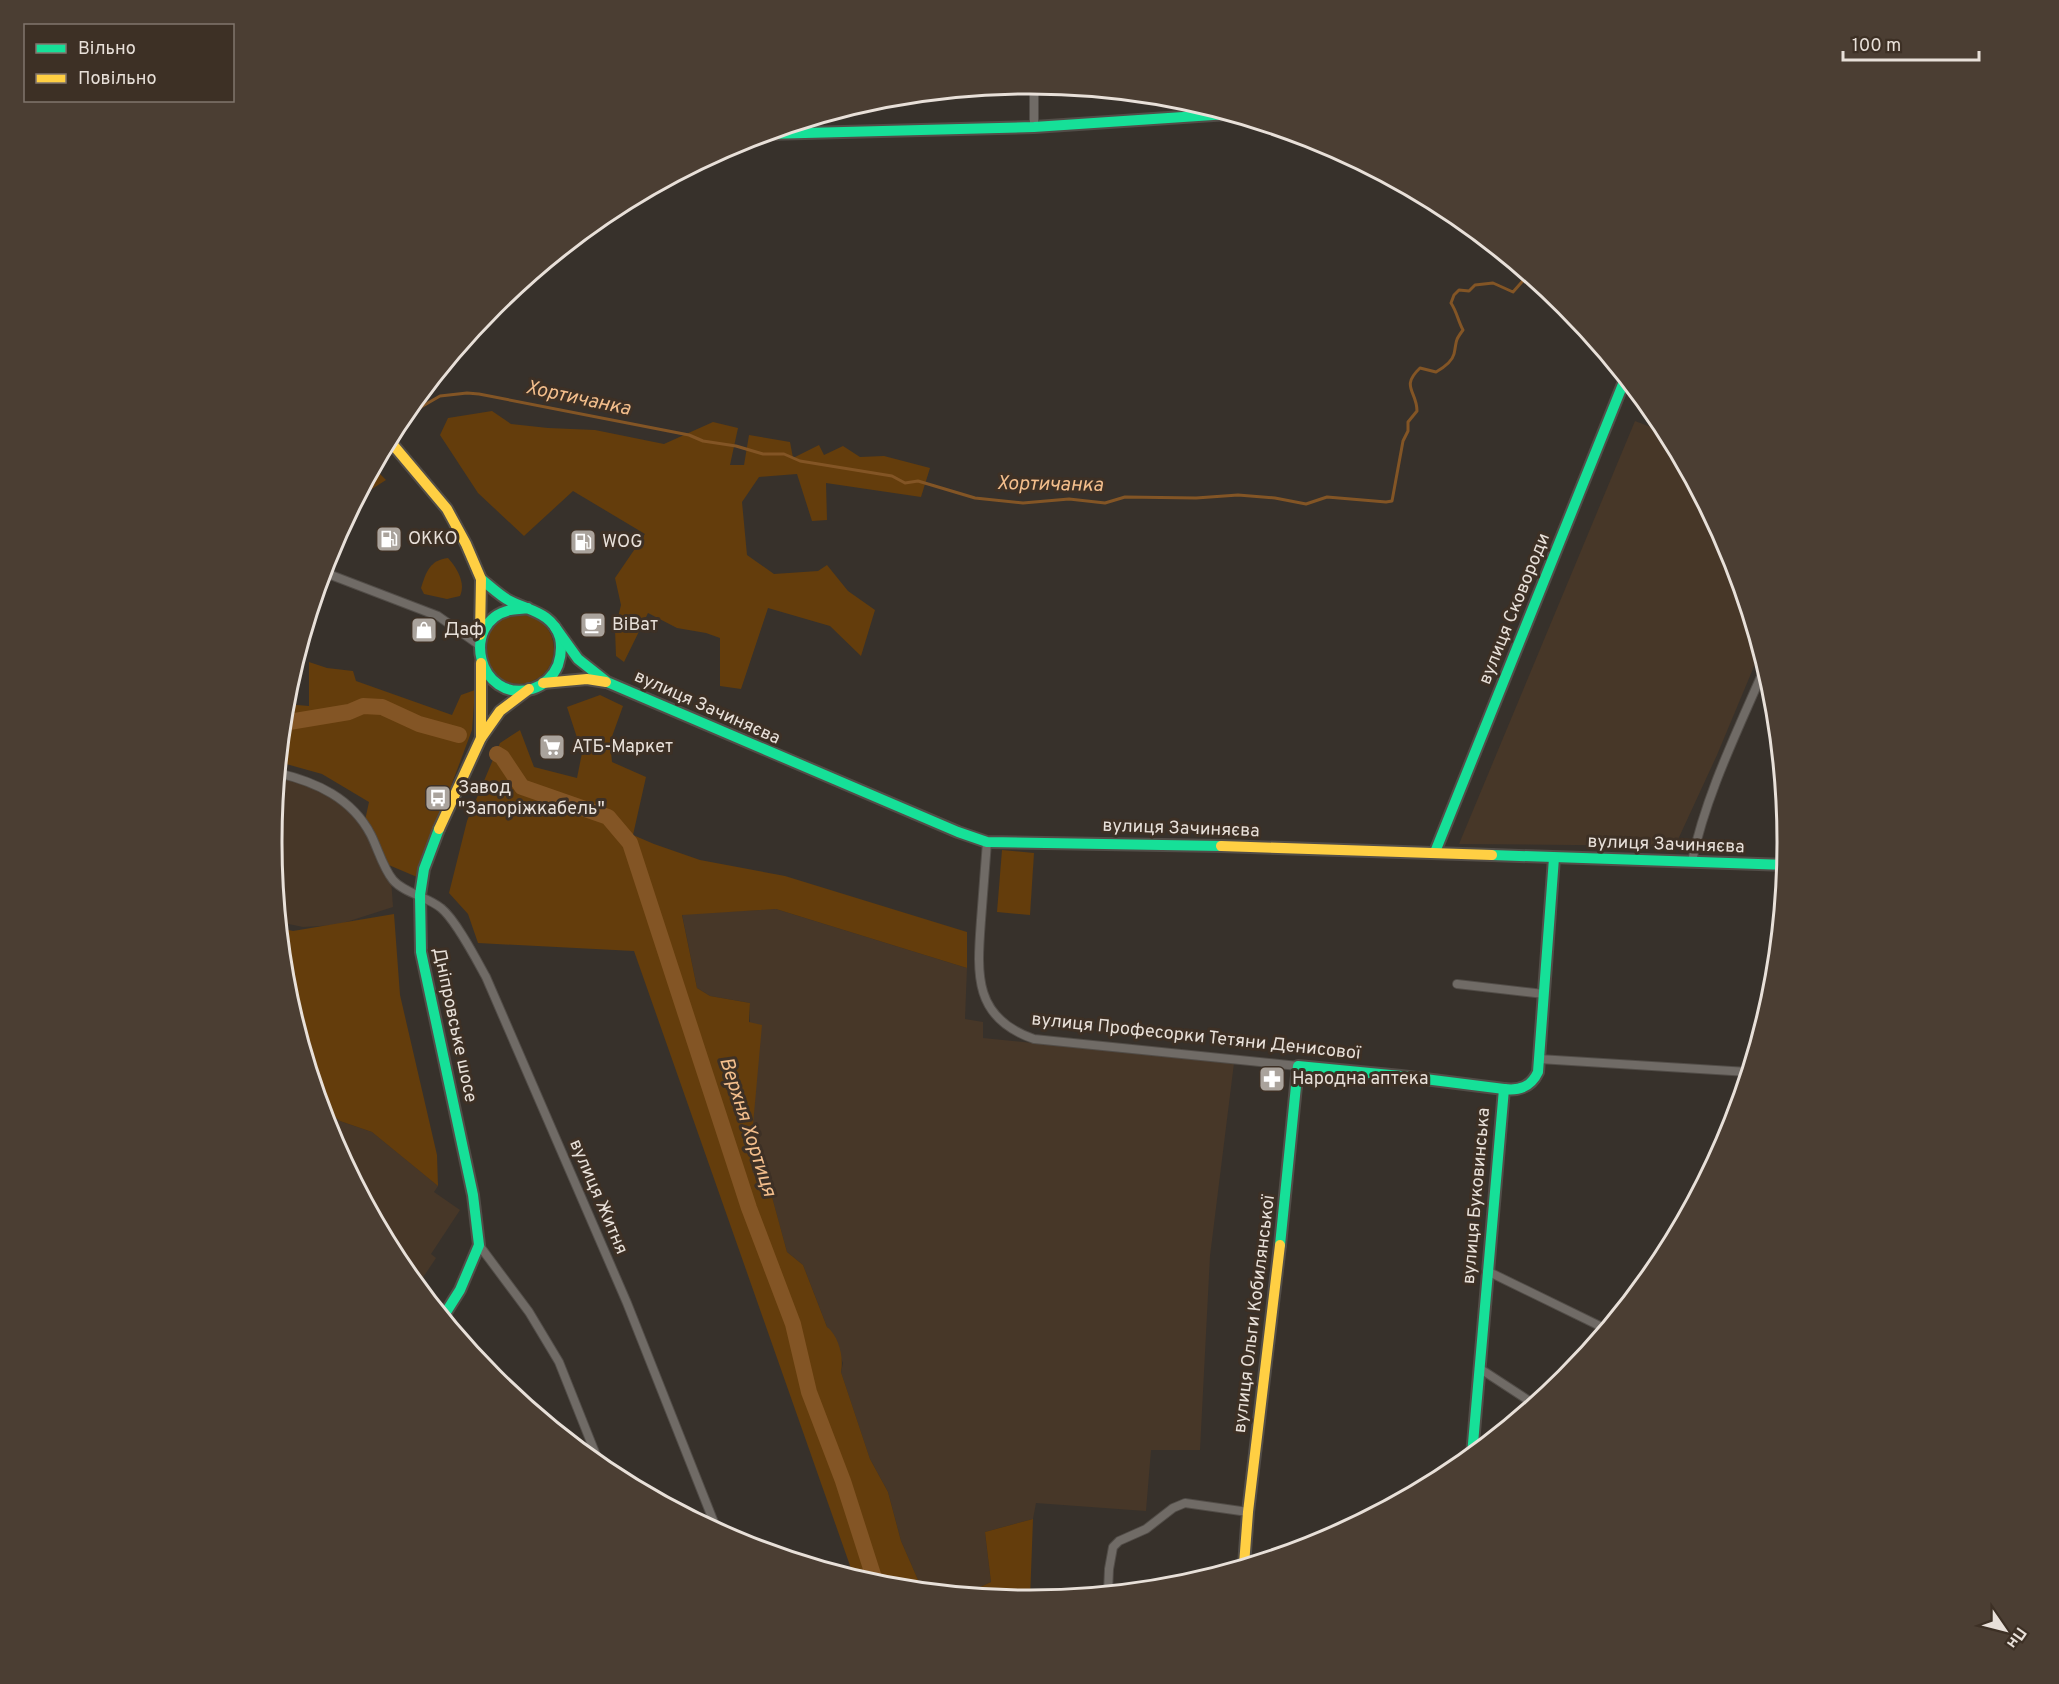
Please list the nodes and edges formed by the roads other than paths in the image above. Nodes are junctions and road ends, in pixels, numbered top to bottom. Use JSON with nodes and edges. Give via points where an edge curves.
{"nodes":[{"id":1,"x":1034,"y":94,"type":"edge"},
{"id":2,"x":1204,"y":116,"type":"edge"},
{"id":3,"x":1034,"y":127,"type":"junction"},
{"id":4,"x":791,"y":133,"type":"edge"},
{"id":5,"x":1622,"y":386,"type":"edge"},
{"id":6,"x":396,"y":447,"type":"edge"},
{"id":7,"x":332,"y":575,"type":"edge"},
{"id":8,"x":481,"y":579,"type":"junction"},
{"id":9,"x":528,"y":608,"type":"junction"},
{"id":10,"x":555,"y":627,"type":"junction"},
{"id":11,"x":479,"y":645,"type":"junction"},
{"id":12,"x":481,"y":662,"type":"junction"},
{"id":13,"x":1759,"y":681,"type":"edge"},
{"id":14,"x":607,"y":682,"type":"junction"},
{"id":15,"x":543,"y":683,"type":"junction"},
{"id":16,"x":529,"y":689,"type":"junction"},
{"id":17,"x":481,"y":738,"type":"junction"},
{"id":18,"x":285,"y":775,"type":"edge"},
{"id":19,"x":987,"y":842,"type":"junction"},
{"id":20,"x":1435,"y":852,"type":"junction"},
{"id":21,"x":1554,"y":858,"type":"junction"},
{"id":22,"x":1692,"y":861,"type":"junction"},
{"id":23,"x":1776,"y":865,"type":"edge"},
{"id":24,"x":420,"y":895,"type":"junction"},
{"id":25,"x":1457,"y":984,"type":"dead end"},
{"id":26,"x":1544,"y":994,"type":"junction"},
{"id":27,"x":1539,"y":1059,"type":"junction"},
{"id":28,"x":1298,"y":1066,"type":"junction"},
{"id":29,"x":1740,"y":1072,"type":"edge"},
{"id":30,"x":1504,"y":1089,"type":"junction"},
{"id":31,"x":479,"y":1245,"type":"junction"},
{"id":32,"x":1487,"y":1271,"type":"junction"},
{"id":33,"x":447,"y":1311,"type":"edge"},
{"id":34,"x":1599,"y":1326,"type":"edge"},
{"id":35,"x":1479,"y":1368,"type":"junction"},
{"id":36,"x":1527,"y":1399,"type":"edge"},
{"id":37,"x":1473,"y":1444,"type":"edge"},
{"id":38,"x":593,"y":1449,"type":"edge"},
{"id":39,"x":1248,"y":1512,"type":"junction"},
{"id":40,"x":712,"y":1518,"type":"edge"},
{"id":41,"x":1245,"y":1558,"type":"edge"},
{"id":42,"x":1108,"y":1585,"type":"edge"}],
"edges":[{"from":1,"to":3,"type":"street"},
{"from":2,"to":3,"type":"street"},
{"from":3,"to":4,"type":"street"},
{"from":5,"to":20,"type":"street","name":"вулиця Сковороди"},
{"from":6,"to":8,"type":"street","via":[[447,509]]},
{"from":7,"to":11,"type":"street","via":[[438,616]]},
{"from":8,"to":9,"type":"street","via":[[508,600]]},
{"from":8,"to":11,"type":"street"},
{"from":9,"to":10,"type":"street","via":[[544,615]]},
{"from":9,"to":11,"type":"street","via":[[511,609],[495,616],[484,629]]},
{"from":10,"to":14,"type":"street","via":[[578,658]]},
{"from":10,"to":15,"type":"street","via":[[561,653],[555,670]]},
{"from":11,"to":12,"type":"street"},
{"from":12,"to":16,"type":"street","via":[[490,677],[504,687]]},
{"from":12,"to":17,"type":"street"},
{"from":13,"to":22,"type":"street","via":[[1697,834]]},
{"from":14,"to":15,"type":"street","via":[[587,679]]},
{"from":14,"to":19,"type":"street","name":"вулиця Зачиняєва"},
{"from":15,"to":16,"type":"street"},
{"from":16,"to":17,"type":"street","name":"Дніпровське шосе","via":[[500,711]]},
{"from":17,"to":24,"type":"street","name":"Дніпровське шосе","via":[[431,846]]},
{"from":18,"to":24,"type":"street","name":"вулиця Житня","via":[[320,786],[351,808],[369,831],[391,878]]},
{"from":19,"to":20,"type":"street","name":"вулиця Зачиняєва"},
{"from":19,"to":28,"type":"street","name":"вулиця Професорки Тетяни Денисової","via":[[977,963],[982,992],[1002,1021],[1034,1039]]},
{"from":20,"to":21,"type":"street","name":"вулиця Зачиняєва"},
{"from":21,"to":22,"type":"street","name":"вулиця Зачиняєва"},
{"from":21,"to":26,"type":"street","name":"вулиця Буковинська"},
{"from":22,"to":23,"type":"street","name":"вулиця Зачиняєва"},
{"from":24,"to":31,"type":"street","name":"Дніпровське шосе","via":[[421,952],[473,1195]]},
{"from":24,"to":40,"type":"street","name":"вулиця Житня","via":[[447,914],[486,977],[627,1303]]},
{"from":25,"to":26,"type":"street"},
{"from":26,"to":27,"type":"street","name":"вулиця Буковинська"},
{"from":27,"to":29,"type":"street"},
{"from":27,"to":30,"type":"street","name":"вулиця Буковинська","via":[[1533,1082],[1521,1089]]},
{"from":28,"to":30,"type":"street","name":"вулиця Професорки Тетяни Денисової"},
{"from":28,"to":39,"type":"street","name":"вулиця Ольги Кобилянської"},
{"from":30,"to":32,"type":"street","name":"вулиця Буковинська"},
{"from":31,"to":33,"type":"street","name":"Дніпровське шосе"},
{"from":31,"to":38,"type":"street","via":[[559,1362]]},
{"from":32,"to":34,"type":"street"},
{"from":32,"to":35,"type":"street","name":"вулиця Буковинська"},
{"from":35,"to":36,"type":"street"},
{"from":35,"to":37,"type":"street","name":"вулиця Буковинська"},
{"from":39,"to":41,"type":"street","name":"вулиця Ольги Кобилянської"},
{"from":39,"to":42,"type":"street","via":[[1185,1503],[1173,1508],[1115,1544]]}]}
